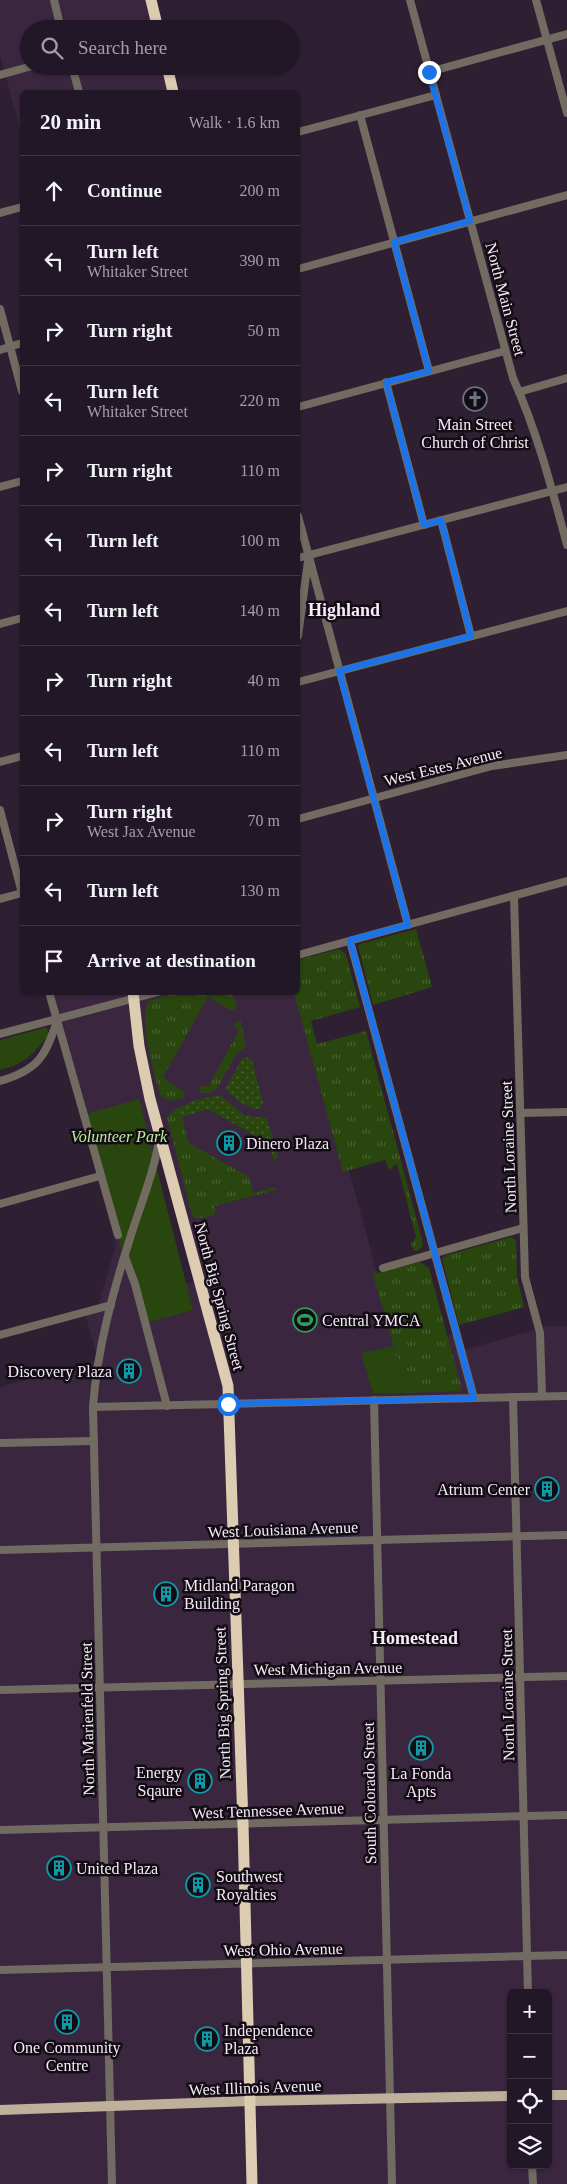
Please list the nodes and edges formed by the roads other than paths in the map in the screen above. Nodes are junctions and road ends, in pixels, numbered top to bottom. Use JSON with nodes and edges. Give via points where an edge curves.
{"nodes":[{"id":1,"x":54,"y":0,"type":"edge"},
{"id":2,"x":150,"y":0,"type":"edge"},
{"id":3,"x":410,"y":0,"type":"edge"},
{"id":4,"x":536,"y":0,"type":"edge"},
{"id":5,"x":59,"y":20,"type":"edge"},
{"id":6,"x":156,"y":20,"type":"edge"},
{"id":7,"x":567,"y":34,"type":"edge"},
{"id":8,"x":547,"y":40,"type":"junction"},
{"id":9,"x":20,"y":69,"type":"edge"},
{"id":10,"x":429,"y":72,"type":"junction"},
{"id":11,"x":0,"y":75,"type":"edge"},
{"id":12,"x":74,"y":75,"type":"edge"},
{"id":13,"x":169,"y":75,"type":"edge"},
{"id":14,"x":78,"y":90,"type":"edge"},
{"id":15,"x":173,"y":90,"type":"edge"},
{"id":16,"x":436,"y":95,"type":"junction"},
{"id":17,"x":567,"y":113,"type":"edge"},
{"id":18,"x":360,"y":115,"type":"junction"},
{"id":19,"x":300,"y":131,"type":"edge"},
{"id":20,"x":567,"y":195,"type":"edge"},
{"id":21,"x":20,"y":208,"type":"edge"},
{"id":22,"x":0,"y":213,"type":"edge"},
{"id":23,"x":470,"y":221,"type":"junction"},
{"id":24,"x":394,"y":242,"type":"junction"},
{"id":25,"x":300,"y":268,"type":"edge"},
{"id":26,"x":0,"y":309,"type":"edge"},
{"id":27,"x":20,"y":344,"type":"edge"},
{"id":28,"x":10,"y":347,"type":"junction"},
{"id":29,"x":0,"y":350,"type":"edge"},
{"id":30,"x":505,"y":351,"type":"junction"},
{"id":31,"x":429,"y":371,"type":"junction"},
{"id":32,"x":567,"y":378,"type":"edge"},
{"id":33,"x":386,"y":382,"type":"junction"},
{"id":34,"x":20,"y":384,"type":"edge"},
{"id":35,"x":519,"y":392,"type":"junction"},
{"id":36,"x":300,"y":405,"type":"edge"},
{"id":37,"x":20,"y":482,"type":"edge"},
{"id":38,"x":0,"y":487,"type":"edge"},
{"id":39,"x":567,"y":487,"type":"edge"},
{"id":40,"x":552,"y":490,"type":"junction"},
{"id":41,"x":441,"y":520,"type":"junction"},
{"id":42,"x":300,"y":524,"type":"edge"},
{"id":43,"x":424,"y":525,"type":"junction"},
{"id":44,"x":567,"y":545,"type":"edge"},
{"id":45,"x":308,"y":556,"type":"junction"},
{"id":46,"x":300,"y":558,"type":"edge"},
{"id":47,"x":567,"y":610,"type":"edge"},
{"id":48,"x":20,"y":619,"type":"edge"},
{"id":49,"x":300,"y":620,"type":"edge"},
{"id":50,"x":0,"y":624,"type":"edge"},
{"id":51,"x":471,"y":636,"type":"junction"},
{"id":52,"x":339,"y":671,"type":"junction"},
{"id":53,"x":300,"y":681,"type":"edge"},
{"id":54,"x":567,"y":755,"type":"edge"},
{"id":55,"x":20,"y":757,"type":"edge"},
{"id":56,"x":0,"y":762,"type":"edge"},
{"id":57,"x":374,"y":798,"type":"junction"},
{"id":58,"x":0,"y":810,"type":"edge"},
{"id":59,"x":300,"y":818,"type":"edge"},
{"id":60,"x":567,"y":881,"type":"edge"},
{"id":61,"x":20,"y":885,"type":"edge"},
{"id":62,"x":20,"y":894,"type":"edge"},
{"id":63,"x":514,"y":896,"type":"junction"},
{"id":64,"x":0,"y":899,"type":"edge"},
{"id":65,"x":408,"y":925,"type":"junction"},
{"id":66,"x":350,"y":940,"type":"junction"},
{"id":67,"x":300,"y":954,"type":"edge"},
{"id":68,"x":50,"y":995,"type":"edge"},
{"id":69,"x":133,"y":996,"type":"edge"},
{"id":70,"x":57,"y":1020,"type":"junction"},
{"id":71,"x":0,"y":1034,"type":"edge"},
{"id":72,"x":0,"y":1081,"type":"edge"},
{"id":73,"x":567,"y":1112,"type":"edge"},
{"id":74,"x":521,"y":1113,"type":"junction"},
{"id":75,"x":159,"y":1137,"type":"junction"},
{"id":76,"x":100,"y":1176,"type":"junction"},
{"id":77,"x":0,"y":1204,"type":"edge"},
{"id":78,"x":523,"y":1228,"type":"junction"},
{"id":79,"x":118,"y":1235,"type":"dead end"},
{"id":80,"x":435,"y":1253,"type":"junction"},
{"id":81,"x":124,"y":1257,"type":"junction"},
{"id":82,"x":383,"y":1268,"type":"dead end"},
{"id":83,"x":111,"y":1305,"type":"junction"},
{"id":84,"x":0,"y":1335,"type":"edge"},
{"id":85,"x":542,"y":1396,"type":"junction"},
{"id":86,"x":567,"y":1396,"type":"edge"},
{"id":87,"x":513,"y":1397,"type":"junction"},
{"id":88,"x":474,"y":1398,"type":"junction"},
{"id":89,"x":374,"y":1400,"type":"junction"},
{"id":90,"x":228,"y":1404,"type":"junction"},
{"id":91,"x":167,"y":1406,"type":"junction"},
{"id":92,"x":93,"y":1407,"type":"junction"},
{"id":93,"x":94,"y":1441,"type":"junction"},
{"id":94,"x":0,"y":1443,"type":"edge"},
{"id":95,"x":567,"y":1536,"type":"edge"},
{"id":96,"x":516,"y":1537,"type":"junction"},
{"id":97,"x":376,"y":1540,"type":"junction"},
{"id":98,"x":233,"y":1544,"type":"junction"},
{"id":99,"x":97,"y":1547,"type":"junction"},
{"id":100,"x":0,"y":1550,"type":"edge"},
{"id":101,"x":567,"y":1676,"type":"edge"},
{"id":102,"x":520,"y":1677,"type":"junction"},
{"id":103,"x":380,"y":1681,"type":"junction"},
{"id":104,"x":238,"y":1684,"type":"junction"},
{"id":105,"x":100,"y":1688,"type":"junction"},
{"id":106,"x":0,"y":1690,"type":"edge"},
{"id":107,"x":567,"y":1816,"type":"edge"},
{"id":108,"x":523,"y":1817,"type":"junction"},
{"id":109,"x":383,"y":1820,"type":"junction"},
{"id":110,"x":243,"y":1824,"type":"junction"},
{"id":111,"x":104,"y":1828,"type":"junction"},
{"id":112,"x":0,"y":1830,"type":"edge"},
{"id":113,"x":567,"y":1955,"type":"edge"},
{"id":114,"x":527,"y":1956,"type":"junction"},
{"id":115,"x":387,"y":1960,"type":"junction"},
{"id":116,"x":246,"y":1964,"type":"junction"},
{"id":117,"x":107,"y":1967,"type":"junction"},
{"id":118,"x":0,"y":1970,"type":"edge"},
{"id":119,"x":528,"y":1989,"type":"edge"},
{"id":120,"x":552,"y":2095,"type":"edge"},
{"id":121,"x":567,"y":2095,"type":"edge"},
{"id":122,"x":507,"y":2096,"type":"edge"},
{"id":123,"x":390,"y":2098,"type":"junction"},
{"id":124,"x":250,"y":2101,"type":"junction"},
{"id":125,"x":110,"y":2107,"type":"junction"},
{"id":126,"x":0,"y":2110,"type":"edge"},
{"id":127,"x":532,"y":2169,"type":"edge"},
{"id":128,"x":112,"y":2184,"type":"edge"},
{"id":129,"x":252,"y":2184,"type":"edge"},
{"id":130,"x":392,"y":2184,"type":"edge"},
{"id":131,"x":532,"y":2184,"type":"edge"}],
"edges":[{"from":1,"to":5,"type":"street"},
{"from":2,"to":6,"type":"highway"},
{"from":3,"to":10,"type":"street","name":"North Main Street"},
{"from":4,"to":8,"type":"street"},
{"from":7,"to":8,"type":"street"},
{"from":8,"to":10,"type":"street"},
{"from":8,"to":17,"type":"street"},
{"from":9,"to":11,"type":"street"},
{"from":10,"to":16,"type":"street","name":"North Main Street"},
{"from":12,"to":14,"type":"street"},
{"from":13,"to":15,"type":"highway"},
{"from":16,"to":18,"type":"street"},
{"from":16,"to":23,"type":"street","name":"North Main Street"},
{"from":18,"to":19,"type":"street"},
{"from":18,"to":24,"type":"street"},
{"from":20,"to":23,"type":"street"},
{"from":21,"to":22,"type":"street"},
{"from":23,"to":24,"type":"street"},
{"from":23,"to":30,"type":"street","name":"North Main Street"},
{"from":24,"to":25,"type":"street"},
{"from":24,"to":31,"type":"street"},
{"from":26,"to":28,"type":"street"},
{"from":27,"to":28,"type":"street"},
{"from":28,"to":29,"type":"street"},
{"from":28,"to":34,"type":"street"},
{"from":30,"to":31,"type":"street"},
{"from":30,"to":35,"type":"street","name":"North Main Street"},
{"from":31,"to":33,"type":"street"},
{"from":32,"to":35,"type":"street"},
{"from":33,"to":36,"type":"street"},
{"from":33,"to":43,"type":"street"},
{"from":35,"to":40,"type":"street","name":"North Main Street"},
{"from":37,"to":38,"type":"street"},
{"from":39,"to":40,"type":"street"},
{"from":40,"to":41,"type":"street"},
{"from":40,"to":44,"type":"street","name":"North Main Street"},
{"from":41,"to":43,"type":"street"},
{"from":41,"to":51,"type":"street"},
{"from":42,"to":45,"type":"street"},
{"from":43,"to":45,"type":"street"},
{"from":45,"to":46,"type":"street"},
{"from":45,"to":49,"type":"street"},
{"from":45,"to":52,"type":"street"},
{"from":47,"to":51,"type":"street"},
{"from":48,"to":50,"type":"street"},
{"from":51,"to":52,"type":"street"},
{"from":52,"to":53,"type":"street"},
{"from":52,"to":57,"type":"street"},
{"from":54,"to":57,"type":"street","name":"West Estes Avenue","via":[[492,766]]},
{"from":55,"to":56,"type":"street"},
{"from":57,"to":59,"type":"street","name":"West Estes Avenue"},
{"from":57,"to":65,"type":"street"},
{"from":58,"to":61,"type":"street"},
{"from":60,"to":63,"type":"street"},
{"from":62,"to":64,"type":"street"},
{"from":63,"to":65,"type":"street"},
{"from":63,"to":74,"type":"street","name":"North Loraine Street"},
{"from":65,"to":66,"type":"street"},
{"from":66,"to":67,"type":"street"},
{"from":66,"to":80,"type":"street"},
{"from":68,"to":70,"type":"street"},
{"from":69,"to":70,"type":"street"},
{"from":69,"to":75,"type":"highway","name":"North Big Spring Street","via":[[139,1046]]},
{"from":70,"to":71,"type":"street"},
{"from":70,"to":72,"type":"street","via":[[49,1046],[36,1064]]},
{"from":70,"to":76,"type":"street"},
{"from":73,"to":74,"type":"street"},
{"from":74,"to":78,"type":"street","name":"North Loraine Street"},
{"from":75,"to":81,"type":"street","name":"North Marienfeld Street","via":[[156,1163]]},
{"from":75,"to":90,"type":"highway","name":"North Big Spring Street","via":[[228,1386]]},
{"from":76,"to":77,"type":"street"},
{"from":76,"to":79,"type":"street"},
{"from":78,"to":80,"type":"street"},
{"from":78,"to":85,"type":"street","name":"North Loraine Street","via":[[525,1277],[540,1333]]},
{"from":80,"to":82,"type":"street"},
{"from":80,"to":88,"type":"street"},
{"from":81,"to":83,"type":"street","name":"North Marienfeld Street"},
{"from":81,"to":91,"type":"street","via":[[135,1284]]},
{"from":83,"to":84,"type":"street"},
{"from":83,"to":92,"type":"street","name":"North Marienfeld Street"},
{"from":85,"to":86,"type":"street"},
{"from":85,"to":87,"type":"street"},
{"from":87,"to":88,"type":"street"},
{"from":87,"to":96,"type":"street","name":"North Loraine Street"},
{"from":88,"to":89,"type":"street"},
{"from":89,"to":90,"type":"street"},
{"from":89,"to":97,"type":"street","name":"South Colorado Street"},
{"from":90,"to":91,"type":"street"},
{"from":90,"to":98,"type":"highway","name":"North Big Spring Street"},
{"from":91,"to":92,"type":"street"},
{"from":92,"to":93,"type":"street","name":"North Marienfeld Street"},
{"from":93,"to":94,"type":"street"},
{"from":93,"to":99,"type":"street","name":"North Marienfeld Street"},
{"from":95,"to":96,"type":"street","name":"West Louisiana Avenue"},
{"from":96,"to":97,"type":"street","name":"West Louisiana Avenue"},
{"from":96,"to":102,"type":"street","name":"North Loraine Street"},
{"from":97,"to":98,"type":"street","name":"West Louisiana Avenue"},
{"from":97,"to":103,"type":"street","name":"South Colorado Street"},
{"from":98,"to":99,"type":"street","name":"West Louisiana Avenue"},
{"from":98,"to":104,"type":"highway","name":"North Big Spring Street"},
{"from":99,"to":100,"type":"street","name":"West Louisiana Avenue"},
{"from":99,"to":105,"type":"street","name":"North Marienfeld Street"},
{"from":101,"to":102,"type":"street","name":"West Michigan Avenue"},
{"from":102,"to":103,"type":"street","name":"West Michigan Avenue"},
{"from":102,"to":108,"type":"street","name":"North Loraine Street"},
{"from":103,"to":104,"type":"street","name":"West Michigan Avenue"},
{"from":103,"to":109,"type":"street","name":"South Colorado Street"},
{"from":104,"to":105,"type":"street","name":"West Michigan Avenue"},
{"from":104,"to":110,"type":"highway","name":"North Big Spring Street"},
{"from":105,"to":106,"type":"street","name":"West Michigan Avenue"},
{"from":105,"to":111,"type":"street","name":"North Marienfeld Street"},
{"from":107,"to":108,"type":"street","name":"West Tennessee Avenue"},
{"from":108,"to":109,"type":"street","name":"West Tennessee Avenue"},
{"from":108,"to":114,"type":"street","name":"North Loraine Street"},
{"from":109,"to":110,"type":"street","name":"West Tennessee Avenue"},
{"from":109,"to":115,"type":"street","name":"South Colorado Street"},
{"from":110,"to":111,"type":"street","name":"West Tennessee Avenue"},
{"from":110,"to":116,"type":"highway","name":"North Big Spring Street"},
{"from":111,"to":112,"type":"street","name":"West Tennessee Avenue"},
{"from":111,"to":117,"type":"street","name":"North Marienfeld Street"},
{"from":113,"to":114,"type":"street","name":"West Ohio Avenue"},
{"from":114,"to":115,"type":"street","name":"West Ohio Avenue"},
{"from":114,"to":119,"type":"street","name":"North Loraine Street"},
{"from":115,"to":116,"type":"street","name":"West Ohio Avenue"},
{"from":115,"to":123,"type":"street","name":"South Colorado Street"},
{"from":116,"to":117,"type":"street","name":"West Ohio Avenue"},
{"from":116,"to":124,"type":"highway","name":"North Big Spring Street"},
{"from":117,"to":118,"type":"street","name":"West Ohio Avenue"},
{"from":117,"to":125,"type":"street","name":"North Marienfeld Street"},
{"from":120,"to":121,"type":"main road"},
{"from":122,"to":123,"type":"main road","name":"West Illinois Avenue"},
{"from":123,"to":124,"type":"main road","name":"West Illinois Avenue"},
{"from":123,"to":130,"type":"street","name":"South Colorado Street"},
{"from":124,"to":125,"type":"main road","name":"West Illinois Avenue"},
{"from":124,"to":129,"type":"highway","name":"North Big Spring Street"},
{"from":125,"to":126,"type":"main road","name":"West Illinois Avenue"},
{"from":125,"to":128,"type":"street","name":"North Marienfeld Street"},
{"from":127,"to":131,"type":"street"}]}
